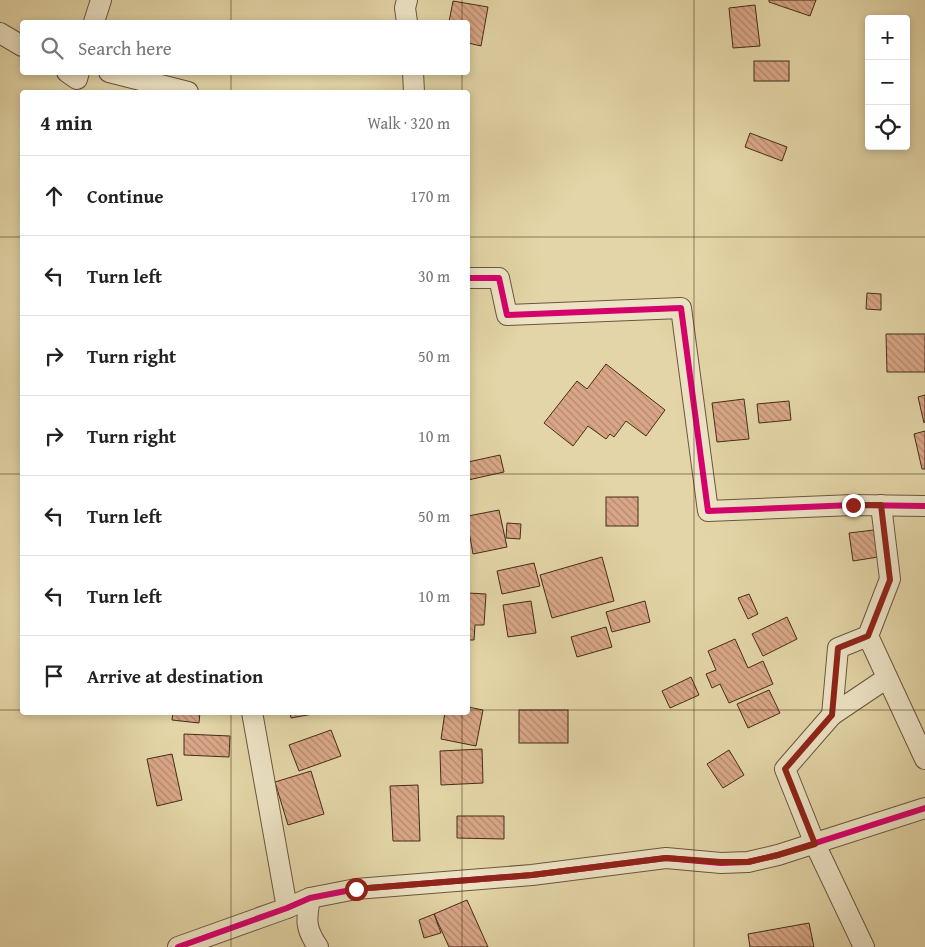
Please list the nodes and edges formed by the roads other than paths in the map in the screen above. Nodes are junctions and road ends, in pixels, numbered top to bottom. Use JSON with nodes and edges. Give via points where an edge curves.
{"nodes":[{"id":1,"x":101,"y":0,"type":"edge"},
{"id":2,"x":407,"y":0,"type":"edge"},
{"id":3,"x":95,"y":20,"type":"edge"},
{"id":4,"x":407,"y":20,"type":"edge"},
{"id":5,"x":0,"y":33,"type":"edge"},
{"id":6,"x":20,"y":45,"type":"edge"},
{"id":7,"x":121,"y":75,"type":"edge"},
{"id":8,"x":413,"y":75,"type":"edge"},
{"id":9,"x":180,"y":90,"type":"edge"},
{"id":10,"x":414,"y":90,"type":"edge"},
{"id":11,"x":470,"y":278,"type":"edge"},
{"id":12,"x":881,"y":505,"type":"junction"},
{"id":13,"x":925,"y":506,"type":"edge"},
{"id":14,"x":868,"y":636,"type":"junction"},
{"id":15,"x":887,"y":678,"type":"junction"},
{"id":16,"x":253,"y":715,"type":"edge"},
{"id":17,"x":832,"y":715,"type":"junction"},
{"id":18,"x":925,"y":759,"type":"edge"},
{"id":19,"x":925,"y":808,"type":"edge"},
{"id":20,"x":815,"y":844,"type":"junction"},
{"id":21,"x":310,"y":898,"type":"junction"},
{"id":22,"x":287,"y":908,"type":"junction"},
{"id":23,"x":178,"y":947,"type":"edge"},
{"id":24,"x":318,"y":947,"type":"edge"},
{"id":25,"x":864,"y":947,"type":"edge"}],
"edges":[{"from":1,"to":3,"type":"street"},
{"from":2,"to":4,"type":"street"},
{"from":5,"to":6,"type":"street"},
{"from":7,"to":9,"type":"street"},
{"from":8,"to":10,"type":"street"},
{"from":11,"to":12,"type":"street","via":[[499,278],[507,315],[681,308],[708,511]]},
{"from":12,"to":13,"type":"street"},
{"from":12,"to":14,"type":"street","via":[[890,580]]},
{"from":14,"to":15,"type":"street"},
{"from":14,"to":17,"type":"street","via":[[838,648]]},
{"from":15,"to":17,"type":"street"},
{"from":15,"to":18,"type":"street"},
{"from":16,"to":22,"type":"street"},
{"from":17,"to":20,"type":"street","via":[[785,769]]},
{"from":19,"to":20,"type":"street"},
{"from":20,"to":21,"type":"street","via":[[748,862],[666,858],[532,875],[356,889]]},
{"from":20,"to":25,"type":"street"},
{"from":21,"to":22,"type":"street"},
{"from":21,"to":24,"type":"street","via":[[307,924]]},
{"from":22,"to":23,"type":"street"}]}
